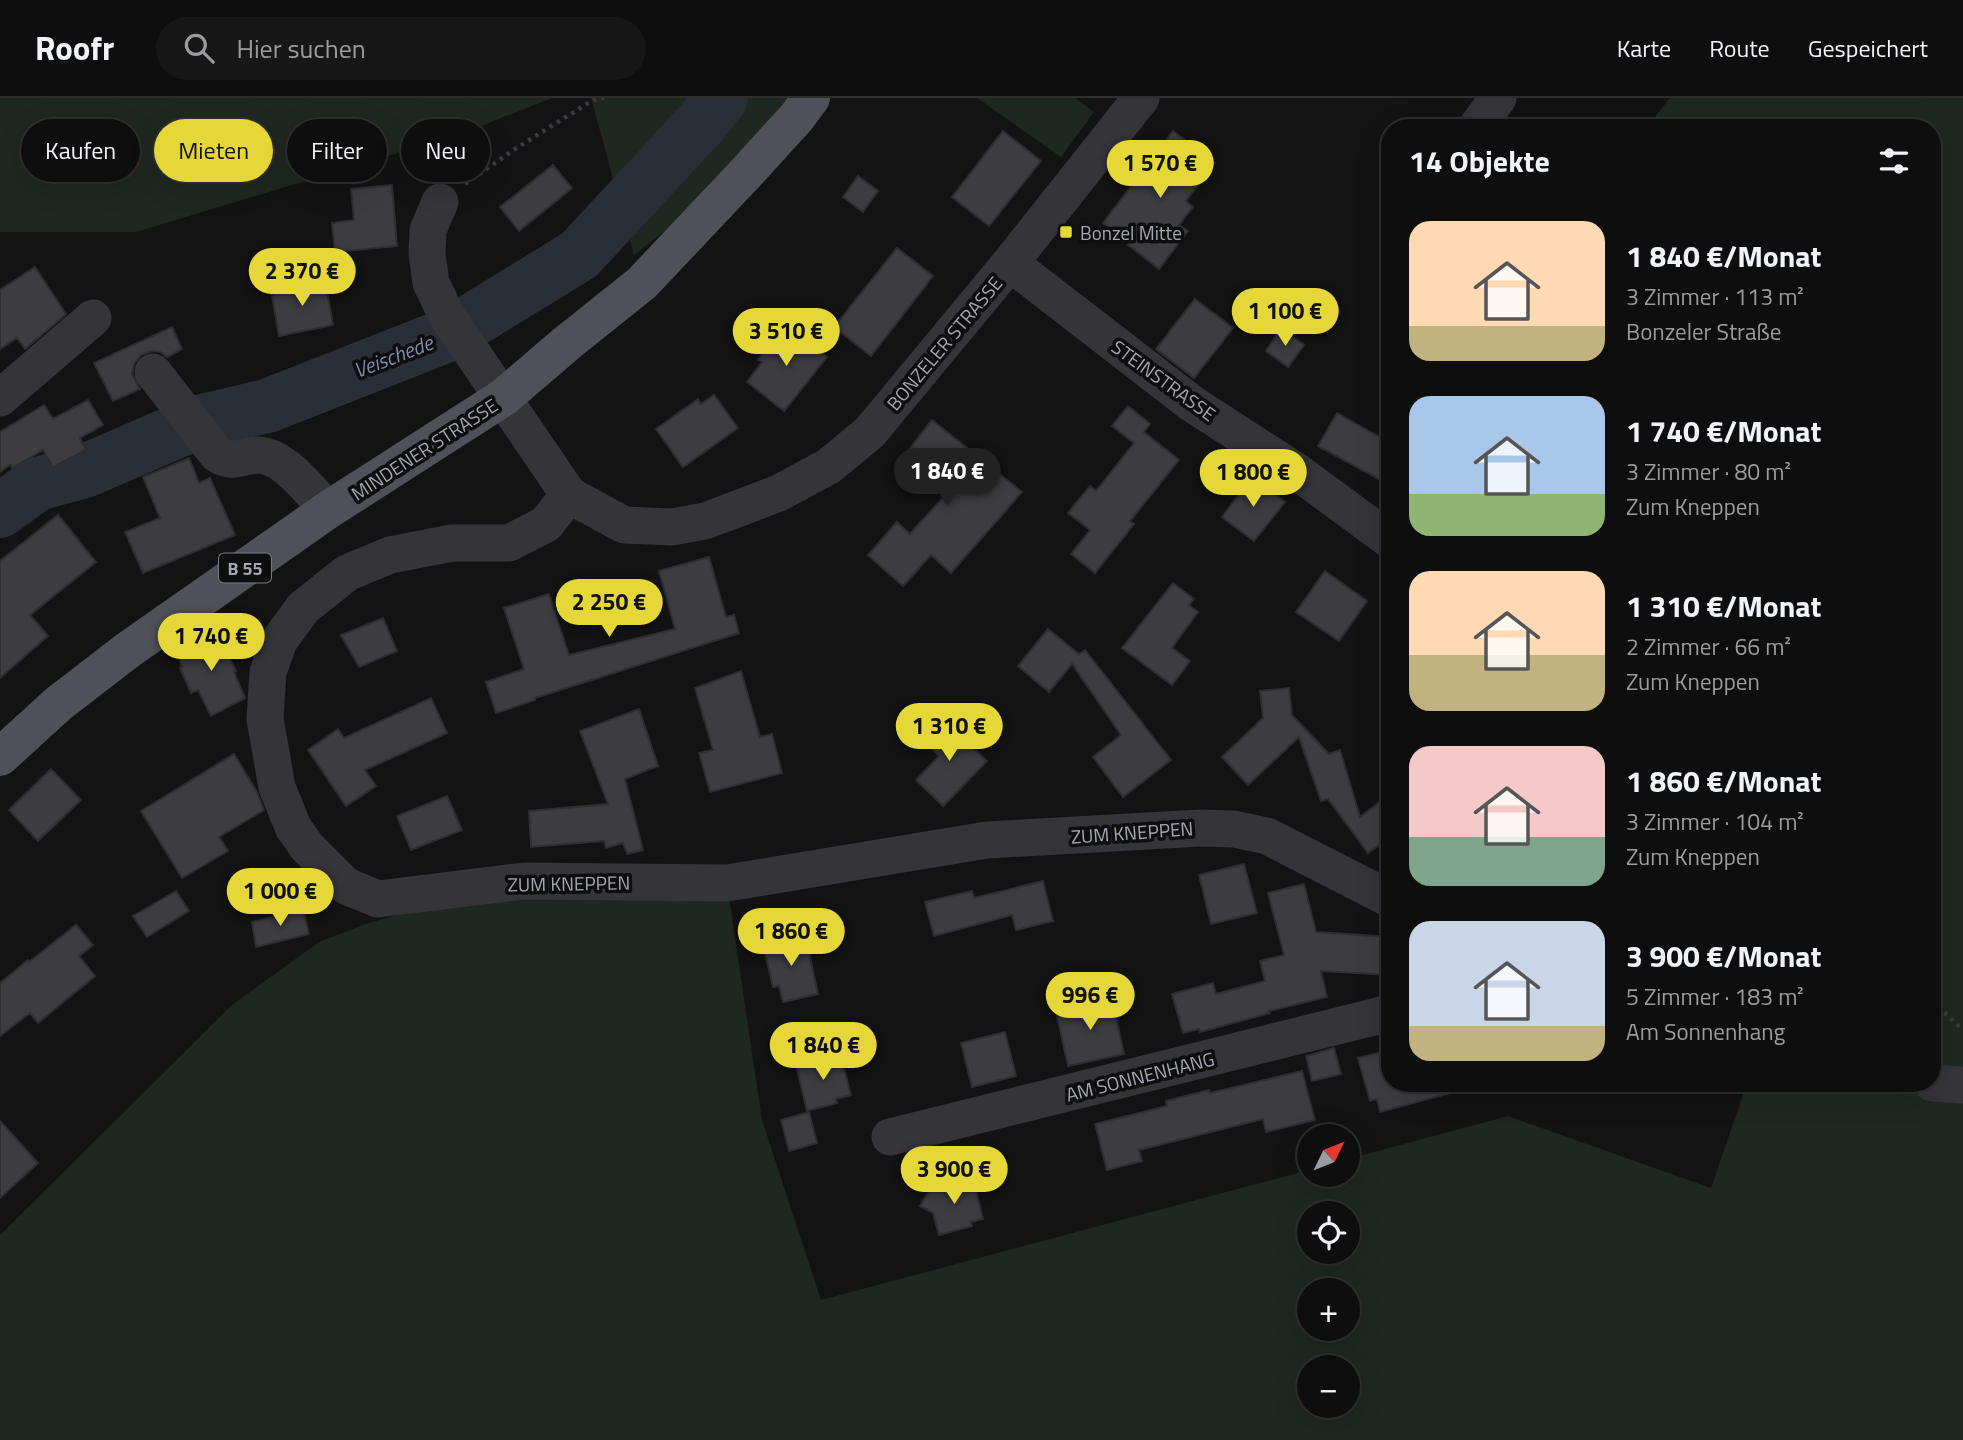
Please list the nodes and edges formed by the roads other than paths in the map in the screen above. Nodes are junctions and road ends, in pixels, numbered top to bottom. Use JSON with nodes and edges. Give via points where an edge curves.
{"nodes":[{"id":1,"x":811,"y":98,"type":"edge"},
{"id":2,"x":1141,"y":98,"type":"edge"},
{"id":3,"x":1498,"y":98,"type":"edge"},
{"id":4,"x":1483,"y":119,"type":"edge"},
{"id":5,"x":440,"y":202,"type":"road end"},
{"id":6,"x":1010,"y":263,"type":"junction"},
{"id":7,"x":93,"y":318,"type":"dead end"},
{"id":8,"x":153,"y":372,"type":"dead end"},
{"id":9,"x":504,"y":397,"type":"junction"},
{"id":10,"x":0,"y":398,"type":"edge"},
{"id":11,"x":569,"y":495,"type":"junction"},
{"id":12,"x":328,"y":510,"type":"junction"},
{"id":13,"x":1381,"y":533,"type":"edge"},
{"id":14,"x":0,"y":757,"type":"edge"},
{"id":15,"x":1381,"y":894,"type":"edge"},
{"id":16,"x":1381,"y":1015,"type":"edge"},
{"id":17,"x":1941,"y":1084,"type":"edge"},
{"id":18,"x":1963,"y":1085,"type":"edge"},
{"id":19,"x":890,"y":1137,"type":"dead end"}],
"edges":[{"from":1,"to":9,"type":"main road","name":"MINDENER STRASSE","number":"B 55","via":[[642,283]]},
{"from":2,"to":6,"type":"street","name":"BONZELER STRASSE"},
{"from":3,"to":4,"type":"street"},
{"from":5,"to":9,"type":"street","name":"BONZELER STRASSE","via":[[428,230],[431,283],[457,331]]},
{"from":6,"to":11,"type":"street","name":"BONZELER STRASSE","via":[[870,432],[829,466],[779,493],[705,521],[672,527],[624,525]]},
{"from":6,"to":13,"type":"street","name":"STEINSTRASSE","via":[[1191,402]]},
{"from":7,"to":10,"type":"street"},
{"from":8,"to":12,"type":"street","via":[[217,454],[225,460],[257,455],[275,460]]},
{"from":9,"to":11,"type":"street","name":"BONZELER STRASSE"},
{"from":9,"to":12,"type":"main road","name":"MINDENER STRASSE","number":"B 55"},
{"from":11,"to":15,"type":"street","name":"ZUM KNEPPEN","via":[[546,524],[509,543],[452,543],[390,555],[347,573],[303,608],[279,641],[268,673],[265,719],[278,787],[293,827],[346,886],[378,899],[524,881],[727,883],[987,840],[1201,828],[1267,836]]},
{"from":12,"to":14,"type":"main road","name":"MINDENER STRASSE","number":"B 55","via":[[128,650]]},
{"from":16,"to":19,"type":"street","name":"AM SONNENHANG"},
{"from":17,"to":18,"type":"street"}]}
